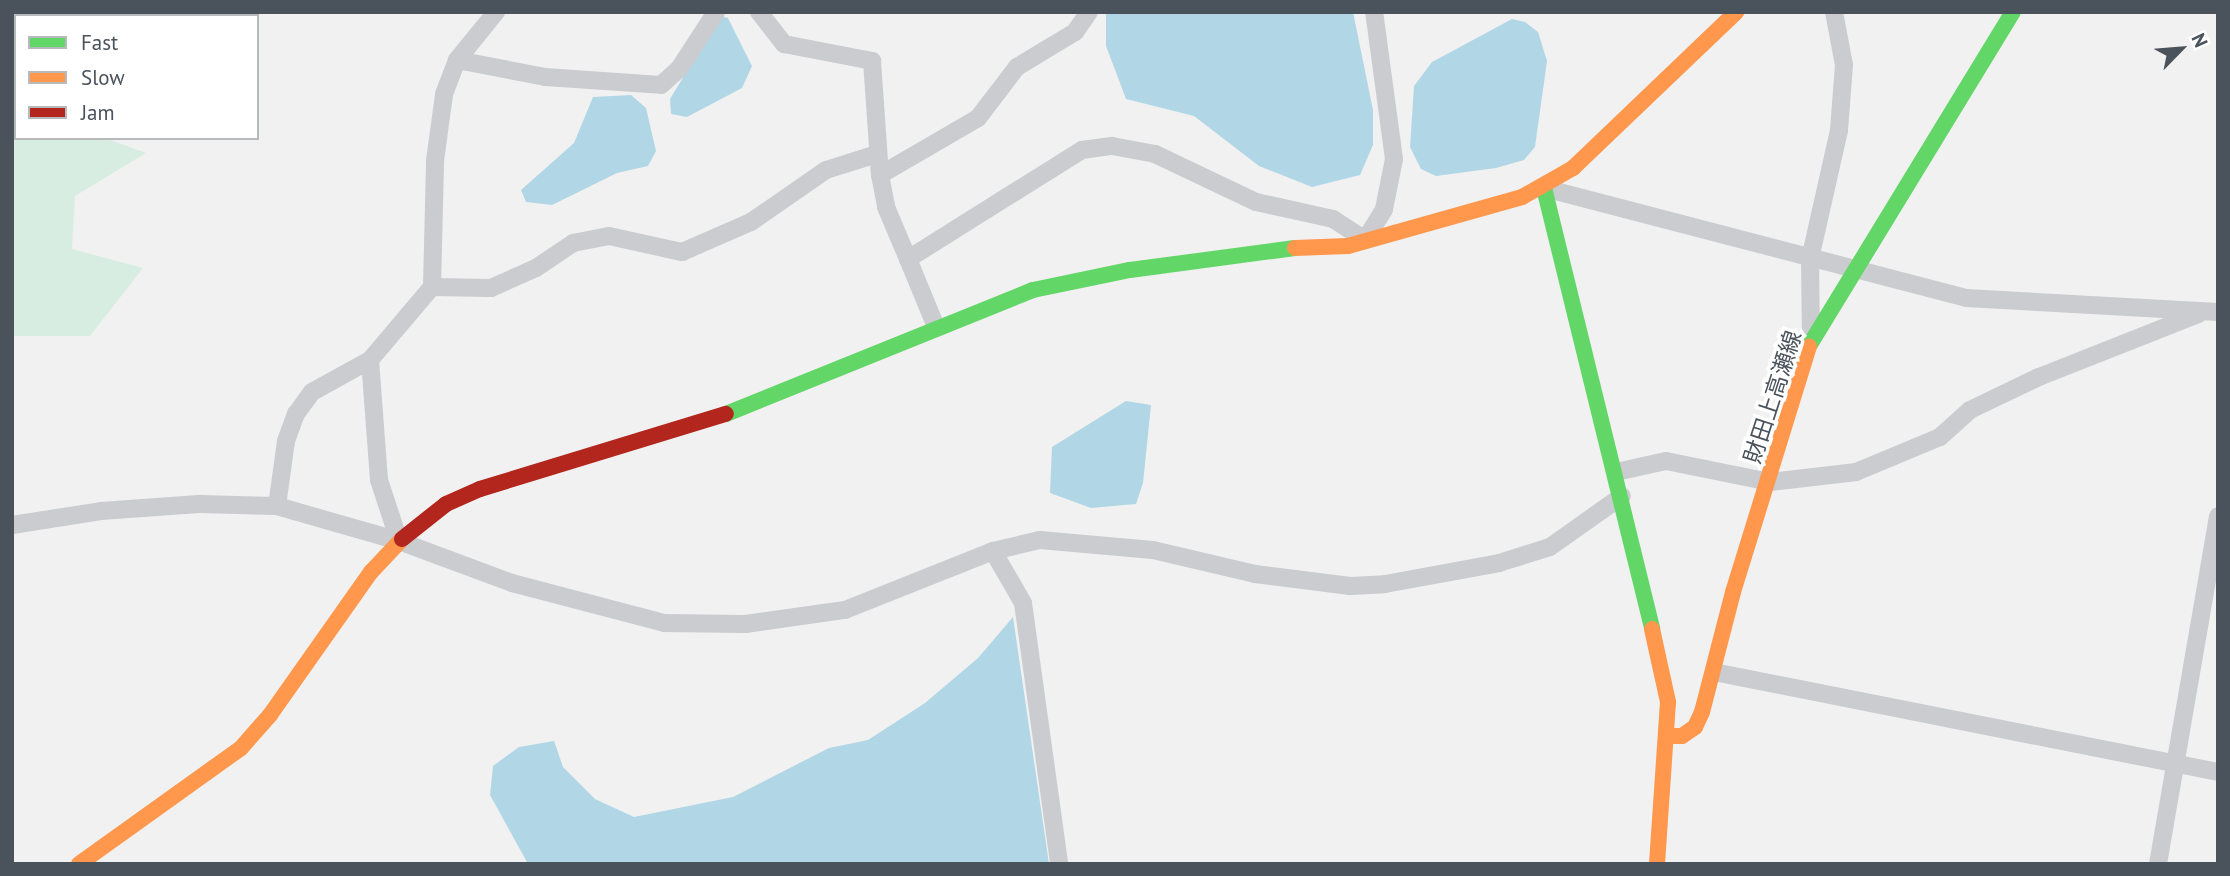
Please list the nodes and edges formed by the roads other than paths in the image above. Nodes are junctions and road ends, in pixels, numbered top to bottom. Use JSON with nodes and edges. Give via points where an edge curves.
{"nodes":[{"id":1,"x":496,"y":12,"type":"edge"},
{"id":2,"x":716,"y":12,"type":"edge"},
{"id":3,"x":759,"y":12,"type":"edge"},
{"id":4,"x":1089,"y":12,"type":"edge"},
{"id":5,"x":1374,"y":12,"type":"edge"},
{"id":6,"x":1736,"y":12,"type":"edge"},
{"id":7,"x":1834,"y":12,"type":"edge"},
{"id":8,"x":2013,"y":12,"type":"edge"},
{"id":9,"x":457,"y":60,"type":"junction"},
{"id":10,"x":877,"y":153,"type":"junction"},
{"id":11,"x":880,"y":175,"type":"junction"},
{"id":12,"x":1544,"y":188,"type":"junction"},
{"id":13,"x":1365,"y":240,"type":"junction"},
{"id":14,"x":908,"y":259,"type":"junction"},
{"id":15,"x":1810,"y":259,"type":"junction"},
{"id":16,"x":1853,"y":271,"type":"junction"},
{"id":17,"x":432,"y":287,"type":"junction"},
{"id":18,"x":2211,"y":312,"type":"edge"},
{"id":19,"x":936,"y":327,"type":"junction"},
{"id":20,"x":1811,"y":340,"type":"junction"},
{"id":21,"x":370,"y":360,"type":"junction"},
{"id":22,"x":1616,"y":472,"type":"junction"},
{"id":23,"x":1770,"y":482,"type":"junction"},
{"id":24,"x":1622,"y":496,"type":"junction"},
{"id":25,"x":276,"y":506,"type":"junction"},
{"id":26,"x":2218,"y":516,"type":"edge"},
{"id":27,"x":12,"y":525,"type":"edge"},
{"id":28,"x":399,"y":541,"type":"junction"},
{"id":29,"x":993,"y":551,"type":"junction"},
{"id":30,"x":2215,"y":553,"type":"edge"},
{"id":31,"x":1714,"y":672,"type":"junction"},
{"id":32,"x":1669,"y":736,"type":"junction"},
{"id":33,"x":2175,"y":764,"type":"junction"},
{"id":34,"x":2218,"y":772,"type":"edge"},
{"id":35,"x":79,"y":864,"type":"edge"},
{"id":36,"x":1059,"y":864,"type":"edge"},
{"id":37,"x":1657,"y":864,"type":"edge"},
{"id":38,"x":2158,"y":864,"type":"edge"}],
"edges":[{"from":1,"to":9,"type":"street"},
{"from":2,"to":9,"type":"street","via":[[679,69],[661,85],[545,77]]},
{"from":3,"to":10,"type":"street","via":[[784,44],[872,61]]},
{"from":4,"to":11,"type":"street","via":[[1075,32],[1017,67],[978,118]]},
{"from":5,"to":13,"type":"street","via":[[1394,159],[1384,209]]},
{"from":6,"to":12,"type":"street","via":[[1573,167]]},
{"from":7,"to":15,"type":"street","via":[[1844,65],[1839,130]]},
{"from":8,"to":16,"type":"street","name":"財田上高瀬線"},
{"from":9,"to":17,"type":"street","via":[[444,94],[435,160]]},
{"from":10,"to":11,"type":"street"},
{"from":10,"to":17,"type":"street","via":[[826,170],[751,222],[682,252],[609,236],[573,243],[536,268],[491,288]]},
{"from":11,"to":14,"type":"street","via":[[886,207]]},
{"from":12,"to":13,"type":"street","via":[[1471,214]]},
{"from":12,"to":15,"type":"street"},
{"from":12,"to":22,"type":"street"},
{"from":13,"to":14,"type":"street","via":[[1333,219],[1256,202],[1155,154],[1112,146],[1082,150]]},
{"from":13,"to":19,"type":"street","via":[[1080,279],[1034,290]]},
{"from":14,"to":19,"type":"street"},
{"from":15,"to":16,"type":"street"},
{"from":15,"to":20,"type":"street"},
{"from":16,"to":18,"type":"street","via":[[1966,298]]},
{"from":16,"to":20,"type":"street","name":"財田上高瀬線"},
{"from":17,"to":21,"type":"street"},
{"from":18,"to":23,"type":"street","via":[[2039,377],[1970,410],[1940,437],[1856,472]]},
{"from":19,"to":28,"type":"street","via":[[763,403],[480,489],[446,504]]},
{"from":20,"to":23,"type":"street","name":"財田上高瀬線"},
{"from":21,"to":25,"type":"street","via":[[312,393],[296,414],[286,441]]},
{"from":21,"to":28,"type":"street","via":[[379,480]]},
{"from":22,"to":23,"type":"street","via":[[1666,461]]},
{"from":22,"to":24,"type":"street"},
{"from":23,"to":31,"type":"street","name":"財田上高瀬線","via":[[1733,592]]},
{"from":24,"to":29,"type":"street","via":[[1550,547],[1499,563],[1385,584],[1350,586],[1255,574],[1153,550],[1079,542],[1040,540]]},
{"from":24,"to":32,"type":"street","via":[[1657,642]]},
{"from":25,"to":27,"type":"street","via":[[199,504],[101,511]]},
{"from":25,"to":28,"type":"street"},
{"from":26,"to":30,"type":"street"},
{"from":28,"to":29,"type":"street","via":[[512,583],[664,623],[691,624],[745,624],[845,610]]},
{"from":28,"to":35,"type":"street","via":[[242,748]]},
{"from":29,"to":36,"type":"street","via":[[1023,603]]},
{"from":30,"to":33,"type":"street"},
{"from":31,"to":32,"type":"street","name":"財田上高瀬線","via":[[1695,727],[1682,736]]},
{"from":31,"to":33,"type":"street"},
{"from":32,"to":37,"type":"street"},
{"from":33,"to":34,"type":"street"},
{"from":33,"to":38,"type":"street"}]}
